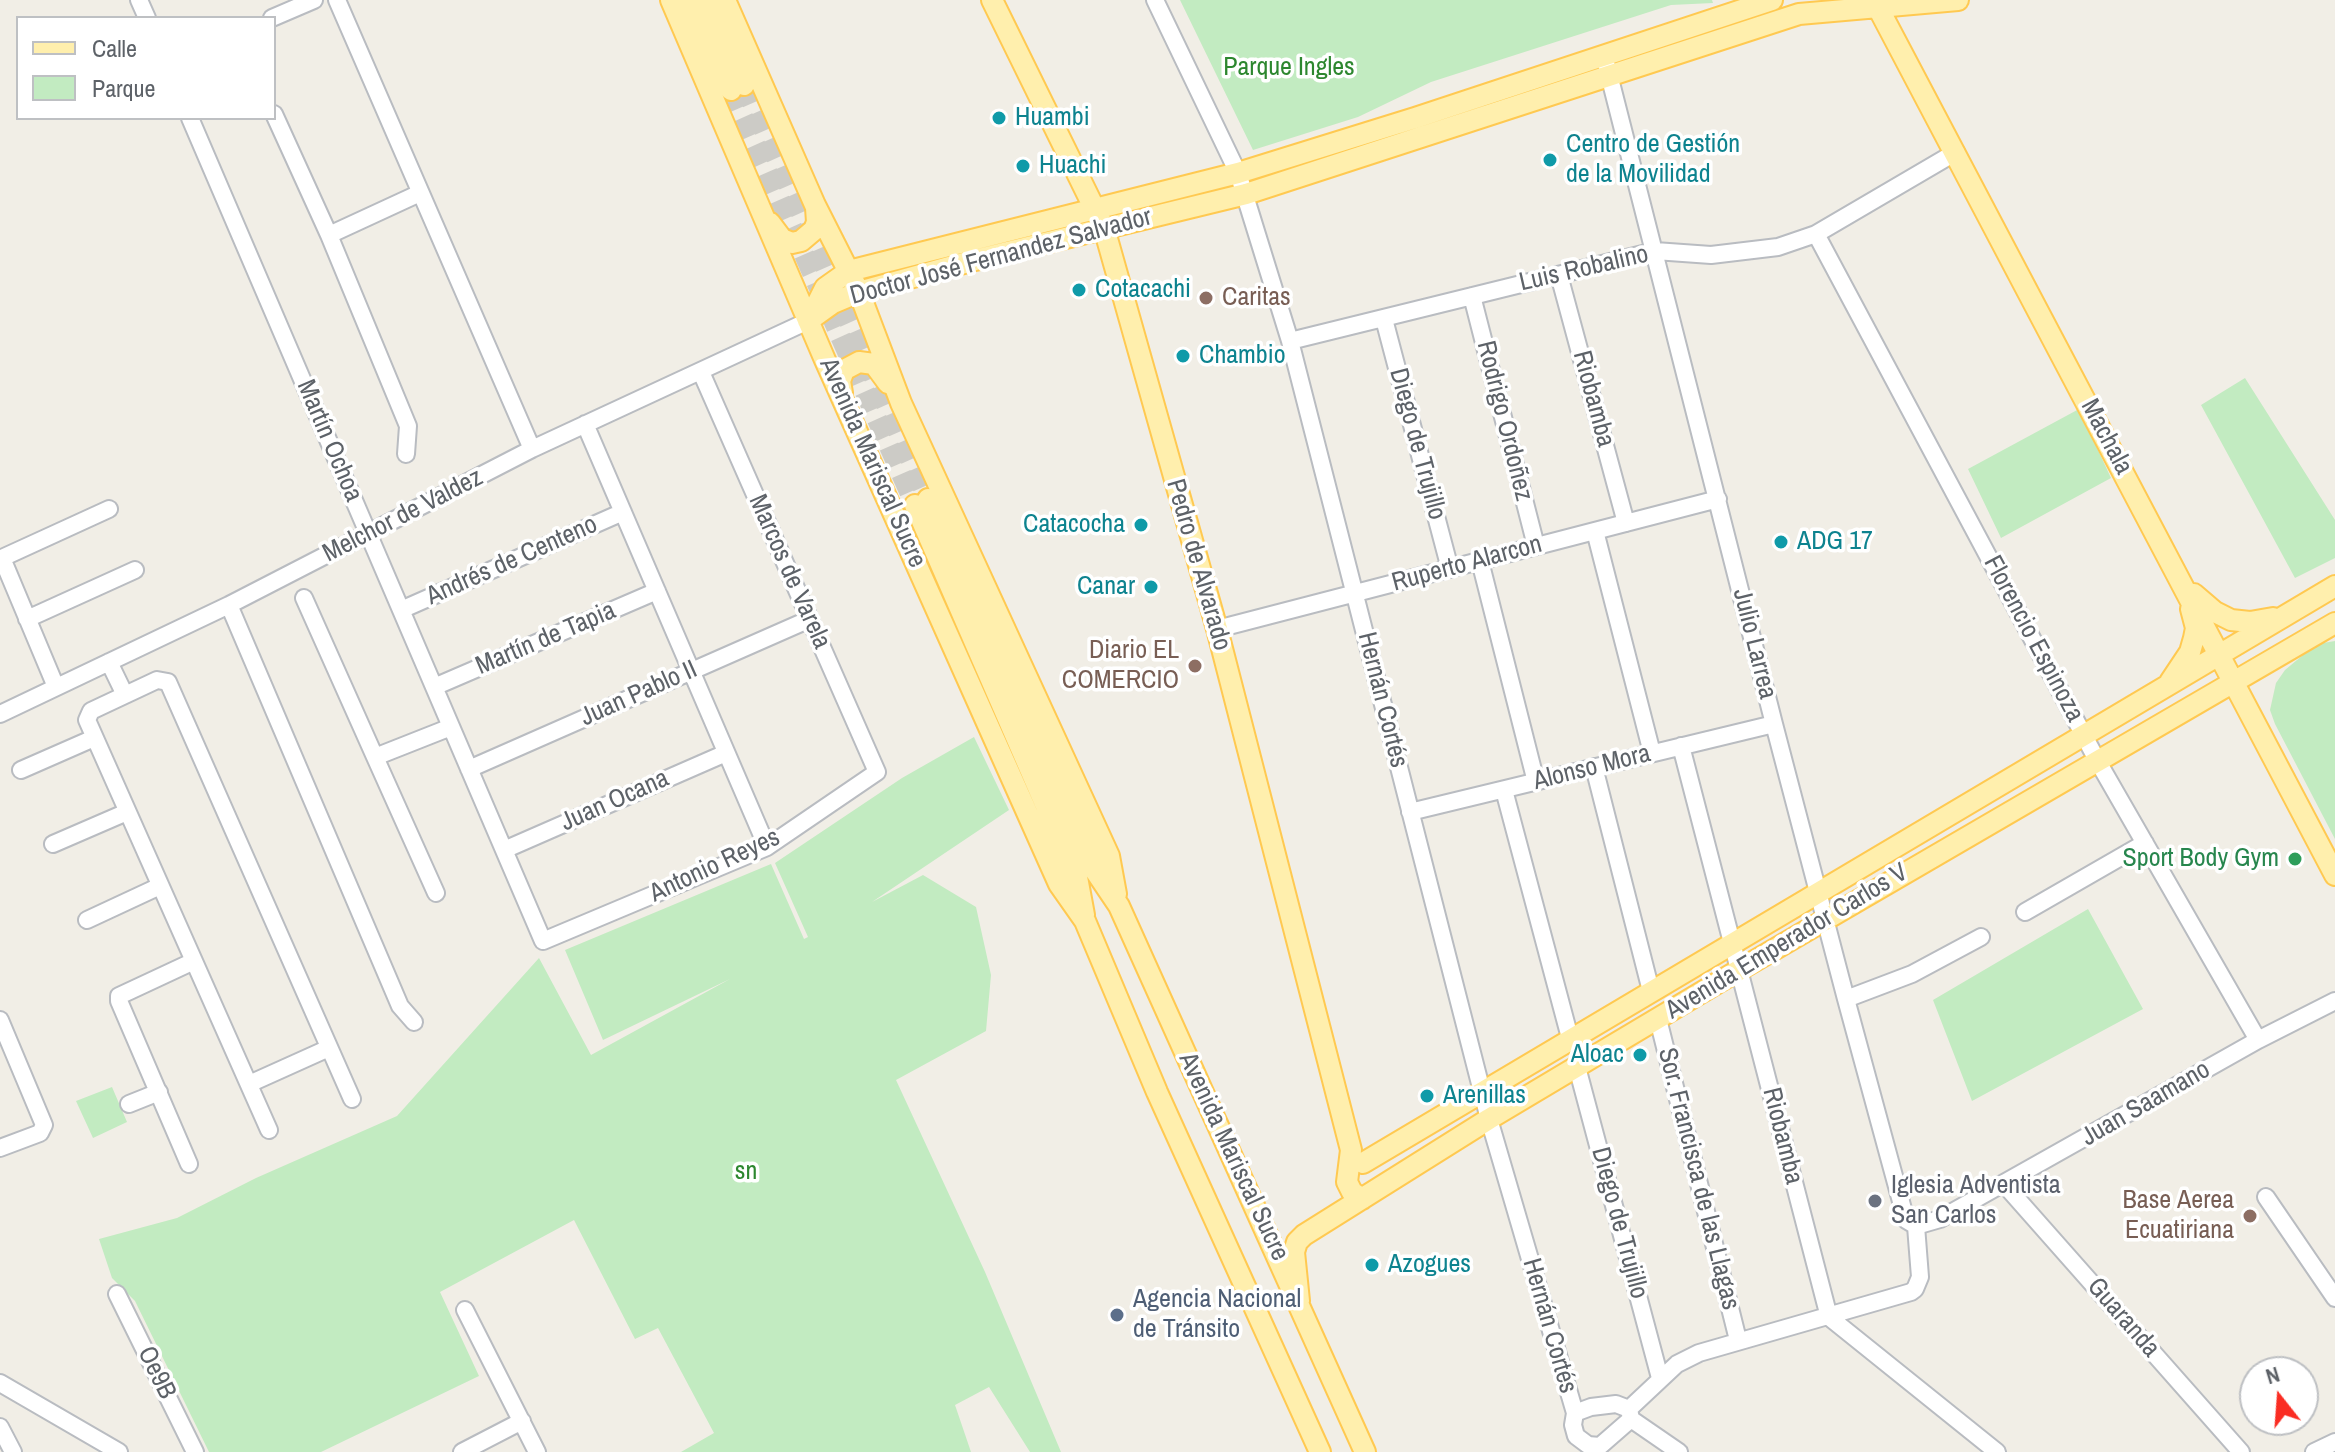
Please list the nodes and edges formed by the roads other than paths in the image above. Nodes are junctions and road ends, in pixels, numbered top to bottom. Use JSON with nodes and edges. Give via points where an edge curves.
{"nodes":[{"id":1,"x":314,"y":0,"type":"edge"},
{"id":2,"x":337,"y":0,"type":"edge"},
{"id":3,"x":671,"y":0,"type":"edge"},
{"id":4,"x":692,"y":0,"type":"edge"},
{"id":5,"x":707,"y":0,"type":"edge"},
{"id":6,"x":725,"y":0,"type":"edge"},
{"id":7,"x":992,"y":0,"type":"edge"},
{"id":8,"x":1155,"y":0,"type":"edge"},
{"id":9,"x":1772,"y":0,"type":"edge"},
{"id":10,"x":1958,"y":0,"type":"edge"},
{"id":11,"x":1876,"y":4,"type":"edge"},
{"id":12,"x":276,"y":16,"type":"edge"},
{"id":13,"x":1604,"y":55,"type":"junction"},
{"id":14,"x":1610,"y":78,"type":"junction"},
{"id":15,"x":276,"y":118,"type":"edge"},
{"id":16,"x":191,"y":120,"type":"edge"},
{"id":17,"x":1956,"y":152,"type":"junction"},
{"id":18,"x":1238,"y":173,"type":"junction"},
{"id":19,"x":420,"y":193,"type":"junction"},
{"id":20,"x":1246,"y":194,"type":"junction"},
{"id":21,"x":815,"y":205,"type":"junction"},
{"id":22,"x":758,"y":207,"type":"junction"},
{"id":23,"x":1095,"y":208,"type":"junction"},
{"id":24,"x":1104,"y":228,"type":"junction"},
{"id":25,"x":1816,"y":234,"type":"junction"},
{"id":26,"x":329,"y":235,"type":"junction"},
{"id":27,"x":1655,"y":251,"type":"junction"},
{"id":28,"x":849,"y":271,"type":"junction"},
{"id":29,"x":1559,"y":275,"type":"junction"},
{"id":30,"x":859,"y":292,"type":"junction"},
{"id":31,"x":1472,"y":296,"type":"junction"},
{"id":32,"x":1384,"y":319,"type":"junction"},
{"id":33,"x":808,"y":321,"type":"junction"},
{"id":34,"x":1290,"y":341,"type":"junction"},
{"id":35,"x":701,"y":372,"type":"junction"},
{"id":36,"x":843,"y":398,"type":"junction"},
{"id":37,"x":901,"y":403,"type":"junction"},
{"id":38,"x":585,"y":424,"type":"junction"},
{"id":39,"x":532,"y":449,"type":"junction"},
{"id":40,"x":406,"y":454,"type":"dead end"},
{"id":41,"x":1718,"y":499,"type":"junction"},
{"id":42,"x":109,"y":509,"type":"dead end"},
{"id":43,"x":623,"y":512,"type":"junction"},
{"id":44,"x":1626,"y":523,"type":"junction"},
{"id":45,"x":1595,"y":531,"type":"junction"},
{"id":46,"x":369,"y":534,"type":"junction"},
{"id":47,"x":1536,"y":546,"type":"junction"},
{"id":48,"x":1480,"y":561,"type":"junction"},
{"id":49,"x":1450,"y":569,"type":"junction"},
{"id":50,"x":135,"y":570,"type":"dead end"},
{"id":51,"x":2185,"y":586,"type":"junction"},
{"id":52,"x":2335,"y":586,"type":"edge"},
{"id":53,"x":657,"y":591,"type":"junction"},
{"id":54,"x":1355,"y":593,"type":"junction"},
{"id":55,"x":304,"y":598,"type":"dead end"},
{"id":56,"x":229,"y":605,"type":"junction"},
{"id":57,"x":401,"y":610,"type":"junction"},
{"id":58,"x":2283,"y":617,"type":"junction"},
{"id":59,"x":27,"y":619,"type":"junction"},
{"id":60,"x":810,"y":619,"type":"junction"},
{"id":61,"x":2335,"y":623,"type":"edge"},
{"id":62,"x":1217,"y":629,"type":"junction"},
{"id":63,"x":2284,"y":653,"type":"junction"},
{"id":64,"x":2220,"y":654,"type":"junction"},
{"id":65,"x":109,"y":662,"type":"junction"},
{"id":66,"x":691,"y":671,"type":"junction"},
{"id":67,"x":2235,"y":682,"type":"junction"},
{"id":68,"x":2167,"y":685,"type":"junction"},
{"id":69,"x":56,"y":687,"type":"junction"},
{"id":70,"x":434,"y":687,"type":"junction"},
{"id":71,"x":125,"y":695,"type":"junction"},
{"id":72,"x":0,"y":714,"type":"edge"},
{"id":73,"x":1774,"y":724,"type":"junction"},
{"id":74,"x":451,"y":727,"type":"junction"},
{"id":75,"x":2259,"y":727,"type":"junction"},
{"id":76,"x":2084,"y":735,"type":"junction"},
{"id":77,"x":94,"y":738,"type":"junction"},
{"id":78,"x":1681,"y":746,"type":"junction"},
{"id":79,"x":726,"y":753,"type":"junction"},
{"id":80,"x":1652,"y":753,"type":"junction"},
{"id":81,"x":375,"y":757,"type":"junction"},
{"id":82,"x":2097,"y":760,"type":"junction"},
{"id":83,"x":1594,"y":767,"type":"junction"},
{"id":84,"x":469,"y":769,"type":"junction"},
{"id":85,"x":21,"y":770,"type":"dead end"},
{"id":86,"x":877,"y":772,"type":"joint"},
{"id":87,"x":1536,"y":782,"type":"junction"},
{"id":88,"x":1504,"y":790,"type":"junction"},
{"id":89,"x":127,"y":812,"type":"junction"},
{"id":90,"x":1410,"y":812,"type":"junction"},
{"id":91,"x":2145,"y":843,"type":"junction"},
{"id":92,"x":53,"y":844,"type":"dead end"},
{"id":93,"x":767,"y":847,"type":"junction"},
{"id":94,"x":504,"y":850,"type":"junction"},
{"id":95,"x":2335,"y":875,"type":"edge"},
{"id":96,"x":160,"y":886,"type":"junction"},
{"id":97,"x":1818,"y":892,"type":"junction"},
{"id":98,"x":436,"y":893,"type":"dead end"},
{"id":99,"x":1119,"y":906,"type":"junction"},
{"id":100,"x":2025,"y":912,"type":"dead end"},
{"id":101,"x":1825,"y":919,"type":"junction"},
{"id":102,"x":87,"y":920,"type":"dead end"},
{"id":103,"x":1085,"y":921,"type":"junction"},
{"id":104,"x":1981,"y":937,"type":"dead end"},
{"id":105,"x":543,"y":941,"type":"joint"},
{"id":106,"x":1732,"y":943,"type":"junction"},
{"id":107,"x":194,"y":961,"type":"junction"},
{"id":108,"x":1739,"y":970,"type":"junction"},
{"id":109,"x":1651,"y":991,"type":"junction"},
{"id":110,"x":1846,"y":999,"type":"junction"},
{"id":111,"x":2335,"y":1001,"type":"edge"},
{"id":112,"x":1658,"y":1019,"type":"junction"},
{"id":113,"x":0,"y":1020,"type":"edge"},
{"id":114,"x":414,"y":1022,"type":"dead end"},
{"id":115,"x":1570,"y":1038,"type":"junction"},
{"id":116,"x":2258,"y":1040,"type":"junction"},
{"id":117,"x":329,"y":1048,"type":"junction"},
{"id":118,"x":1577,"y":1067,"type":"junction"},
{"id":119,"x":249,"y":1084,"type":"junction"},
{"id":120,"x":1482,"y":1091,"type":"junction"},
{"id":121,"x":159,"y":1092,"type":"junction"},
{"id":122,"x":352,"y":1099,"type":"dead end"},
{"id":123,"x":129,"y":1104,"type":"dead end"},
{"id":124,"x":1489,"y":1119,"type":"junction"},
{"id":125,"x":269,"y":1130,"type":"dead end"},
{"id":126,"x":0,"y":1148,"type":"edge"},
{"id":127,"x":1357,"y":1156,"type":"junction"},
{"id":128,"x":189,"y":1164,"type":"dead end"},
{"id":129,"x":2004,"y":1184,"type":"junction"},
{"id":130,"x":1367,"y":1196,"type":"junction"},
{"id":131,"x":2266,"y":1197,"type":"dead end"},
{"id":132,"x":1916,"y":1226,"type":"junction"},
{"id":133,"x":117,"y":1294,"type":"dead end"},
{"id":134,"x":2335,"y":1298,"type":"edge"},
{"id":135,"x":1299,"y":1301,"type":"junction"},
{"id":136,"x":465,"y":1310,"type":"dead end"},
{"id":137,"x":1829,"y":1317,"type":"junction"},
{"id":138,"x":1738,"y":1340,"type":"junction"},
{"id":139,"x":1660,"y":1378,"type":"junction"},
{"id":140,"x":0,"y":1383,"type":"edge"},
{"id":141,"x":1575,"y":1413,"type":"junction"},
{"id":142,"x":1630,"y":1414,"type":"junction"},
{"id":143,"x":522,"y":1421,"type":"junction"},
{"id":144,"x":0,"y":1427,"type":"edge"},
{"id":145,"x":2335,"y":1442,"type":"edge"},
{"id":146,"x":13,"y":1452,"type":"edge"},
{"id":147,"x":119,"y":1452,"type":"edge"},
{"id":148,"x":195,"y":1452,"type":"edge"},
{"id":149,"x":462,"y":1452,"type":"edge"},
{"id":150,"x":537,"y":1452,"type":"edge"},
{"id":151,"x":1320,"y":1452,"type":"edge"},
{"id":152,"x":1365,"y":1452,"type":"edge"},
{"id":153,"x":1679,"y":1452,"type":"edge"},
{"id":154,"x":1997,"y":1452,"type":"edge"},
{"id":155,"x":2241,"y":1452,"type":"edge"},
{"id":156,"x":2314,"y":1452,"type":"edge"}],
"edges":[{"from":1,"to":12,"type":"street"},
{"from":2,"to":19,"type":"street"},
{"from":3,"to":22,"type":"main road","name":"Avenida Mariscal Sucre"},
{"from":4,"to":5,"type":"main road","via":[[738,88]]},
{"from":6,"to":21,"type":"main road","name":"Avenida Mariscal Sucre"},
{"from":7,"to":23,"type":"main road","name":"Pedro de Alvarado"},
{"from":8,"to":18,"type":"street","name":"Hernán Cortés"},
{"from":9,"to":13,"type":"main road","name":"Doctor José Fernandez Salvador"},
{"from":10,"to":11,"type":"main road","name":"Doctor José Fernandez Salvador"},
{"from":11,"to":14,"type":"main road","name":"Doctor José Fernandez Salvador","via":[[1799,14]]},
{"from":11,"to":17,"type":"main road","name":"Machala"},
{"from":13,"to":14,"type":"street","name":"Julio Larrea"},
{"from":13,"to":18,"type":"main road","name":"Doctor José Fernandez Salvador"},
{"from":14,"to":20,"type":"main road","name":"Doctor José Fernandez Salvador"},
{"from":14,"to":27,"type":"street","name":"Julio Larrea"},
{"from":15,"to":26,"type":"street"},
{"from":16,"to":46,"type":"street","name":"Martín Ochoa"},
{"from":17,"to":25,"type":"street","name":"Luis Robalino"},
{"from":17,"to":51,"type":"main road","name":"Machala"},
{"from":18,"to":20,"type":"street","name":"Hernán Cortés"},
{"from":18,"to":23,"type":"main road","name":"Doctor José Fernandez Salvador"},
{"from":19,"to":26,"type":"street"},
{"from":19,"to":39,"type":"street"},
{"from":20,"to":24,"type":"main road","name":"Doctor José Fernandez Salvador"},
{"from":20,"to":34,"type":"street","name":"Hernán Cortés"},
{"from":21,"to":22,"type":"main road","via":[[814,230],[792,243],[776,233]]},
{"from":21,"to":28,"type":"main road","name":"Avenida Mariscal Sucre"},
{"from":22,"to":33,"type":"main road","name":"Avenida Mariscal Sucre"},
{"from":23,"to":24,"type":"main road","name":"Pedro de Alvarado"},
{"from":23,"to":28,"type":"main road","name":"Doctor José Fernandez Salvador"},
{"from":24,"to":30,"type":"main road","name":"Doctor José Fernandez Salvador"},
{"from":24,"to":62,"type":"main road","name":"Pedro de Alvarado"},
{"from":25,"to":27,"type":"street","name":"Luis Robalino","via":[[1778,247],[1725,254]]},
{"from":25,"to":76,"type":"street","name":"Florencio Espinoza"},
{"from":26,"to":40,"type":"street","via":[[408,426]]},
{"from":27,"to":29,"type":"street","name":"Luis Robalino"},
{"from":27,"to":41,"type":"street","name":"Julio Larrea"},
{"from":28,"to":30,"type":"main road","name":"Avenida Mariscal Sucre"},
{"from":28,"to":33,"type":"main road","name":"Doctor José Fernandez Salvador","via":[[825,288]]},
{"from":29,"to":31,"type":"street","name":"Luis Robalino"},
{"from":29,"to":44,"type":"street","name":"Riobamba"},
{"from":30,"to":33,"type":"main road","name":"Doctor José Fernandez Salvador"},
{"from":30,"to":37,"type":"main road","name":"Avenida Mariscal Sucre"},
{"from":31,"to":32,"type":"street","name":"Luis Robalino"},
{"from":31,"to":47,"type":"street","name":"Rodrigo Ordoñez"},
{"from":32,"to":34,"type":"street","name":"Luis Robalino"},
{"from":32,"to":49,"type":"street","name":"Diego de Trujillo"},
{"from":33,"to":35,"type":"street","name":"Melchor de Valdez"},
{"from":33,"to":36,"type":"main road","name":"Avenida Mariscal Sucre"},
{"from":34,"to":54,"type":"street","name":"Hernán Cortés"},
{"from":35,"to":38,"type":"street","name":"Melchor de Valdez"},
{"from":35,"to":60,"type":"street","name":"Marcos de Varela"},
{"from":36,"to":37,"type":"main road","via":[[844,370],[867,361]]},
{"from":36,"to":103,"type":"main road","name":"Avenida Mariscal Sucre","via":[[1059,884]]},
{"from":37,"to":99,"type":"main road","name":"Avenida Mariscal Sucre","via":[[1109,856]]},
{"from":38,"to":39,"type":"street","name":"Melchor de Valdez"},
{"from":38,"to":43,"type":"street"},
{"from":39,"to":46,"type":"street","name":"Melchor de Valdez"},
{"from":41,"to":44,"type":"street","name":"Ruperto Alarcon"},
{"from":41,"to":73,"type":"street","name":"Julio Larrea"},
{"from":42,"to":59,"type":"street","via":[[2,558]]},
{"from":43,"to":53,"type":"street"},
{"from":43,"to":57,"type":"street","name":"Andrés de Centeno"},
{"from":44,"to":45,"type":"street","name":"Ruperto Alarcon"},
{"from":45,"to":47,"type":"street","name":"Ruperto Alarcon"},
{"from":45,"to":80,"type":"street"},
{"from":46,"to":56,"type":"street","name":"Melchor de Valdez"},
{"from":46,"to":57,"type":"street","name":"Martín Ochoa"},
{"from":47,"to":48,"type":"street","name":"Ruperto Alarcon"},
{"from":48,"to":49,"type":"street","name":"Ruperto Alarcon"},
{"from":48,"to":87,"type":"street"},
{"from":49,"to":54,"type":"street","name":"Ruperto Alarcon"},
{"from":50,"to":59,"type":"street"},
{"from":51,"to":58,"type":"main road","via":[[2231,620]]},
{"from":51,"to":64,"type":"main road","name":"Machala"},
{"from":51,"to":68,"type":"main road","via":[[2196,628],[2190,652]]},
{"from":52,"to":58,"type":"main road","name":"Avenida Emperador Carlos V"},
{"from":53,"to":66,"type":"street"},
{"from":53,"to":70,"type":"street","name":"Martín de Tapia"},
{"from":54,"to":62,"type":"street","name":"Ruperto Alarcon"},
{"from":54,"to":90,"type":"street","name":"Hernán Cortés"},
{"from":55,"to":81,"type":"street"},
{"from":56,"to":65,"type":"street","name":"Melchor de Valdez"},
{"from":56,"to":114,"type":"street","via":[[400,1006]]},
{"from":57,"to":70,"type":"street","name":"Martín Ochoa"},
{"from":58,"to":64,"type":"main road","name":"Avenida Emperador Carlos V"},
{"from":59,"to":69,"type":"street"},
{"from":60,"to":66,"type":"street","name":"Juan Pablo II"},
{"from":60,"to":86,"type":"street","name":"Marcos de Varela"},
{"from":61,"to":63,"type":"main road","name":"Avenida Emperador Carlos V"},
{"from":62,"to":127,"type":"main road","name":"Pedro de Alvarado"},
{"from":63,"to":67,"type":"main road","name":"Avenida Emperador Carlos V"},
{"from":63,"to":75,"type":"main road","via":[[2259,685]]},
{"from":64,"to":67,"type":"main road","name":"Machala"},
{"from":64,"to":68,"type":"main road","name":"Avenida Emperador Carlos V"},
{"from":65,"to":69,"type":"street","name":"Melchor de Valdez"},
{"from":65,"to":71,"type":"street"},
{"from":66,"to":79,"type":"street"},
{"from":66,"to":84,"type":"street","name":"Juan Pablo II"},
{"from":67,"to":75,"type":"main road","name":"Machala"},
{"from":67,"to":82,"type":"main road","name":"Avenida Emperador Carlos V"},
{"from":68,"to":76,"type":"main road","name":"Avenida Emperador Carlos V"},
{"from":69,"to":72,"type":"street","name":"Melchor de Valdez"},
{"from":70,"to":74,"type":"street","name":"Martín Ochoa"},
{"from":71,"to":77,"type":"street","via":[[87,715]]},
{"from":71,"to":117,"type":"street","via":[[157,680],[168,682]]},
{"from":73,"to":78,"type":"street","name":"Alonso Mora"},
{"from":73,"to":97,"type":"street","name":"Julio Larrea"},
{"from":74,"to":81,"type":"street"},
{"from":74,"to":84,"type":"street","name":"Martín Ochoa"},
{"from":75,"to":95,"type":"main road","name":"Machala"},
{"from":76,"to":82,"type":"street","name":"Florencio Espinoza"},
{"from":76,"to":97,"type":"main road","name":"Avenida Emperador Carlos V"},
{"from":77,"to":85,"type":"street"},
{"from":77,"to":89,"type":"street"},
{"from":78,"to":80,"type":"street","name":"Alonso Mora"},
{"from":78,"to":106,"type":"street","name":"Riobamba"},
{"from":79,"to":93,"type":"street"},
{"from":79,"to":94,"type":"street","name":"Juan Ocana"},
{"from":80,"to":83,"type":"street","name":"Alonso Mora"},
{"from":81,"to":98,"type":"street"},
{"from":82,"to":91,"type":"street","name":"Florencio Espinoza"},
{"from":82,"to":101,"type":"main road","name":"Avenida Emperador Carlos V"},
{"from":83,"to":87,"type":"street","name":"Alonso Mora"},
{"from":83,"to":109,"type":"street"},
{"from":84,"to":94,"type":"street","name":"Martín Ochoa"},
{"from":86,"to":93,"type":"street","name":"Antonio Reyes"},
{"from":87,"to":88,"type":"street","name":"Alonso Mora"},
{"from":88,"to":90,"type":"street","name":"Alonso Mora"},
{"from":88,"to":115,"type":"street"},
{"from":89,"to":92,"type":"street"},
{"from":89,"to":96,"type":"street"},
{"from":90,"to":120,"type":"street","name":"Hernán Cortés"},
{"from":91,"to":100,"type":"street"},
{"from":91,"to":116,"type":"street","name":"Florencio Espinoza"},
{"from":93,"to":105,"type":"street","name":"Antonio Reyes"},
{"from":94,"to":105,"type":"street","name":"Martín Ochoa"},
{"from":96,"to":102,"type":"street"},
{"from":96,"to":107,"type":"street"},
{"from":97,"to":101,"type":"street","name":"Julio Larrea"},
{"from":97,"to":106,"type":"main road","name":"Avenida Emperador Carlos V"},
{"from":99,"to":103,"type":"main road","name":"Avenida Mariscal Sucre","via":[[1094,869],[922,502],[1077,877]]},
{"from":99,"to":135,"type":"main road","name":"Avenida Mariscal Sucre"},
{"from":101,"to":108,"type":"main road","name":"Avenida Emperador Carlos V"},
{"from":101,"to":110,"type":"street","name":"Julio Larrea"},
{"from":103,"to":151,"type":"main road","name":"Avenida Mariscal Sucre"},
{"from":104,"to":110,"type":"street","via":[[1912,974]]},
{"from":106,"to":108,"type":"street","name":"Riobamba"},
{"from":106,"to":109,"type":"main road","name":"Avenida Emperador Carlos V"},
{"from":107,"to":119,"type":"street"},
{"from":107,"to":121,"type":"street","via":[[119,996]]},
{"from":108,"to":112,"type":"main road","name":"Avenida Emperador Carlos V"},
{"from":108,"to":137,"type":"street","name":"Riobamba"},
{"from":109,"to":115,"type":"main road","name":"Avenida Emperador Carlos V"},
{"from":110,"to":132,"type":"street","name":"Julio Larrea","via":[[1906,1220]]},
{"from":111,"to":116,"type":"street","name":"Juan Saamano"},
{"from":112,"to":118,"type":"main road","name":"Avenida Emperador Carlos V"},
{"from":112,"to":138,"type":"street","name":"Sor. Francisca de las Llagas"},
{"from":113,"to":126,"type":"street","via":[[44,1125],[40,1133]]},
{"from":115,"to":120,"type":"main road","name":"Avenida Emperador Carlos V"},
{"from":116,"to":129,"type":"street","name":"Juan Saamano"},
{"from":117,"to":119,"type":"street"},
{"from":117,"to":122,"type":"street"},
{"from":118,"to":124,"type":"main road","name":"Avenida Emperador Carlos V"},
{"from":118,"to":139,"type":"street","name":"Diego de Trujillo"},
{"from":119,"to":125,"type":"street"},
{"from":120,"to":124,"type":"street","name":"Hernán Cortés"},
{"from":120,"to":127,"type":"main road","name":"Avenida Emperador Carlos V"},
{"from":121,"to":123,"type":"street"},
{"from":121,"to":128,"type":"street"},
{"from":124,"to":130,"type":"main road","name":"Avenida Emperador Carlos V"},
{"from":124,"to":141,"type":"street","name":"Hernán Cortés"},
{"from":127,"to":130,"type":"main road","name":"Pedro de Alvarado","via":[[1347,1182],[1352,1192]]},
{"from":129,"to":132,"type":"street","name":"Juan Saamano","via":[[1940,1219]]},
{"from":129,"to":155,"type":"street","name":"Guaranda"},
{"from":130,"to":135,"type":"main road","name":"Avenida Emperador Carlos V","via":[[1297,1242]]},
{"from":131,"to":134,"type":"street"},
{"from":132,"to":137,"type":"street","via":[[1920,1277],[1915,1289]]},
{"from":133,"to":148,"type":"street","name":"Oe9B"},
{"from":135,"to":152,"type":"main road","name":"Avenida Mariscal Sucre"},
{"from":136,"to":143,"type":"street"},
{"from":137,"to":138,"type":"street"},
{"from":137,"to":154,"type":"street"},
{"from":138,"to":139,"type":"street","via":[[1699,1353]]},
{"from":139,"to":142,"type":"street"},
{"from":140,"to":147,"type":"street"},
{"from":141,"to":142,"type":"street","via":[[1616,1404]]},
{"from":141,"to":142,"type":"street","via":[[1576,1436],[1600,1446],[1623,1429]]},
{"from":142,"to":153,"type":"street"},
{"from":143,"to":149,"type":"street"},
{"from":143,"to":150,"type":"street"},
{"from":144,"to":146,"type":"street"},
{"from":145,"to":156,"type":"street"}]}
